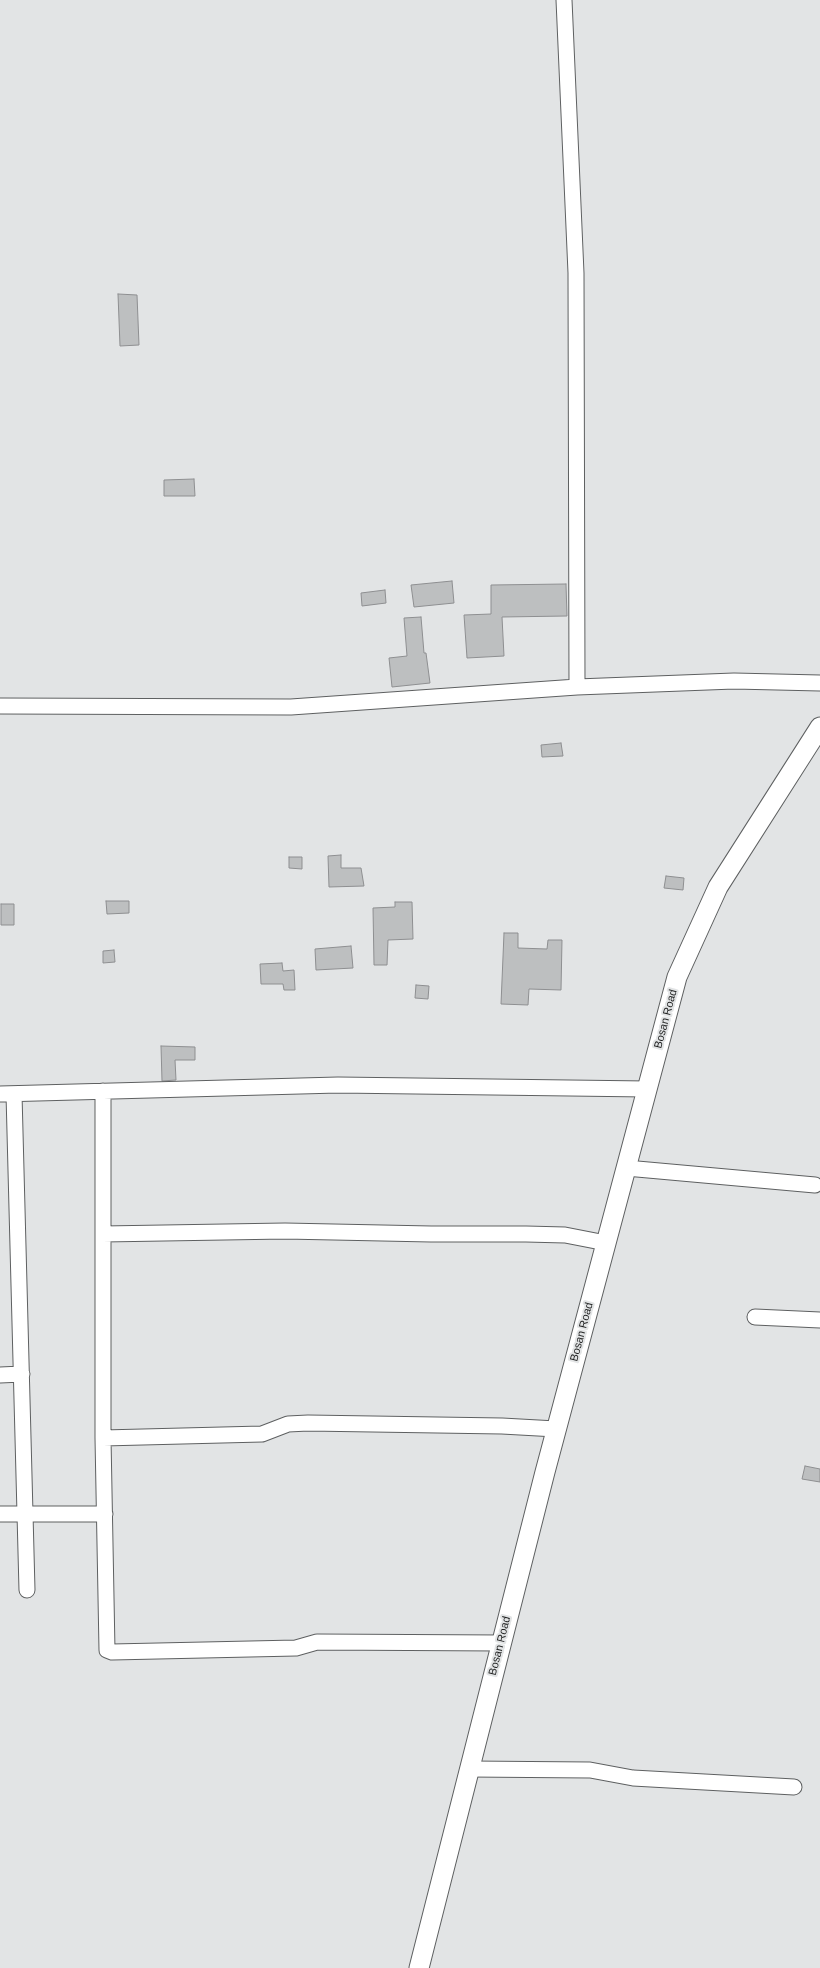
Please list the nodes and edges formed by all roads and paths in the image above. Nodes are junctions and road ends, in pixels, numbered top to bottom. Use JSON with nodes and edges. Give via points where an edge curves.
{"nodes":[{"id":1,"x":564,"y":0,"type":"edge"},
{"id":2,"x":820,"y":683,"type":"edge"},
{"id":3,"x":577,"y":687,"type":"junction"},
{"id":4,"x":0,"y":706,"type":"edge"},
{"id":5,"x":820,"y":727,"type":"edge"},
{"id":6,"x":104,"y":1090,"type":"junction"},
{"id":7,"x":647,"y":1090,"type":"junction"},
{"id":8,"x":7,"y":1094,"type":"edge"},
{"id":9,"x":626,"y":1168,"type":"junction"},
{"id":10,"x":815,"y":1185,"type":"dead end"},
{"id":11,"x":103,"y":1234,"type":"junction"},
{"id":12,"x":606,"y":1243,"type":"junction"},
{"id":13,"x":755,"y":1317,"type":"dead end"},
{"id":14,"x":820,"y":1320,"type":"edge"},
{"id":15,"x":0,"y":1374,"type":"edge"},
{"id":16,"x":22,"y":1374,"type":"junction"},
{"id":17,"x":556,"y":1429,"type":"junction"},
{"id":18,"x":104,"y":1438,"type":"junction"},
{"id":19,"x":0,"y":1514,"type":"edge"},
{"id":20,"x":26,"y":1514,"type":"junction"},
{"id":21,"x":105,"y":1514,"type":"junction"},
{"id":22,"x":26,"y":1590,"type":"dead end"},
{"id":23,"x":501,"y":1643,"type":"junction"},
{"id":24,"x":469,"y":1769,"type":"junction"},
{"id":25,"x":794,"y":1786,"type":"dead end"},
{"id":26,"x":419,"y":1968,"type":"edge"}],
"edges":[{"from":1,"to":3,"type":"street","via":[[576,273]]},
{"from":2,"to":3,"type":"street","via":[[734,681]]},
{"from":3,"to":4,"type":"street","via":[[291,707]]},
{"from":5,"to":7,"type":"main road","name":"Bosan Road","via":[[718,887],[677,977]]},
{"from":6,"to":7,"type":"street","via":[[338,1086]]},
{"from":6,"to":8,"type":"street"},
{"from":6,"to":11,"type":"street"},
{"from":7,"to":9,"type":"main road","name":"Bosan Road"},
{"from":8,"to":16,"type":"street"},
{"from":9,"to":10,"type":"street"},
{"from":9,"to":12,"type":"main road","name":"Bosan Road"},
{"from":11,"to":12,"type":"street","via":[[285,1231],[526,1234],[565,1235]]},
{"from":11,"to":18,"type":"street"},
{"from":12,"to":17,"type":"main road","name":"Bosan Road"},
{"from":13,"to":14,"type":"street"},
{"from":15,"to":16,"type":"street"},
{"from":16,"to":20,"type":"street"},
{"from":17,"to":18,"type":"street","via":[[301,1423],[288,1424],[262,1434]]},
{"from":17,"to":23,"type":"main road","name":"Bosan Road"},
{"from":18,"to":21,"type":"street"},
{"from":19,"to":20,"type":"street"},
{"from":20,"to":21,"type":"street"},
{"from":20,"to":22,"type":"street"},
{"from":21,"to":23,"type":"street","via":[[107,1650],[112,1652],[296,1648],[317,1642]]},
{"from":23,"to":24,"type":"main road","name":"Bosan Road"},
{"from":24,"to":25,"type":"street","via":[[590,1770],[633,1778]]},
{"from":24,"to":26,"type":"main road","name":"Bosan Road"}]}
